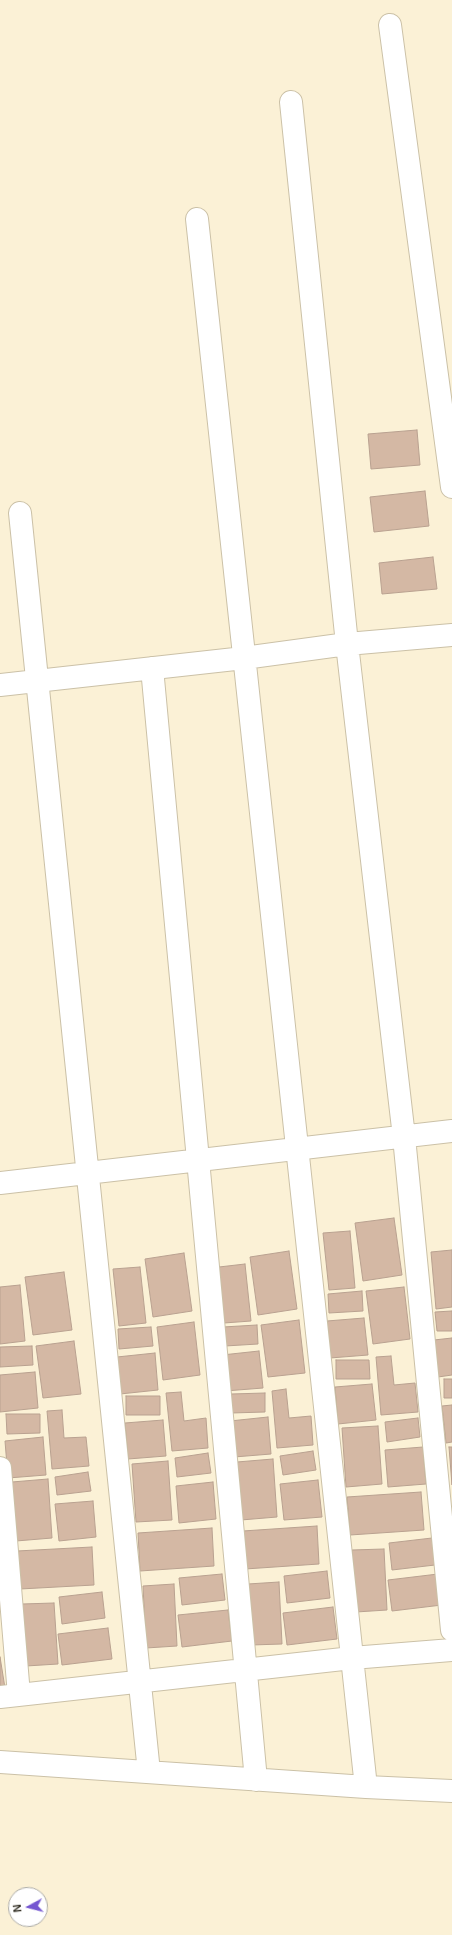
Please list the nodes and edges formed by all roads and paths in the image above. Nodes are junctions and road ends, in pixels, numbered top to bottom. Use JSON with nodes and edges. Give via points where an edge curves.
{"nodes":[{"id":1,"x":390,"y":25,"type":"dead end"},
{"id":2,"x":291,"y":102,"type":"dead end"},
{"id":3,"x":197,"y":219,"type":"dead end"},
{"id":4,"x":452,"y":487,"type":"edge"},
{"id":5,"x":20,"y":513,"type":"dead end"},
{"id":6,"x":452,"y":635,"type":"edge"},
{"id":7,"x":347,"y":644,"type":"junction"},
{"id":8,"x":244,"y":658,"type":"junction"},
{"id":9,"x":152,"y":668,"type":"junction"},
{"id":10,"x":38,"y":681,"type":"junction"},
{"id":11,"x":0,"y":685,"type":"edge"},
{"id":12,"x":452,"y":1131,"type":"edge"},
{"id":13,"x":404,"y":1137,"type":"junction"},
{"id":14,"x":297,"y":1149,"type":"junction"},
{"id":15,"x":198,"y":1161,"type":"junction"},
{"id":16,"x":88,"y":1173,"type":"junction"},
{"id":17,"x":0,"y":1183,"type":"edge"},
{"id":18,"x":0,"y":1468,"type":"edge"},
{"id":19,"x":452,"y":1630,"type":"edge"},
{"id":20,"x":452,"y":1650,"type":"edge"},
{"id":21,"x":352,"y":1658,"type":"junction"},
{"id":22,"x":246,"y":1670,"type":"junction"},
{"id":23,"x":140,"y":1682,"type":"junction"},
{"id":24,"x":10,"y":1696,"type":"edge"},
{"id":25,"x":0,"y":1762,"type":"edge"},
{"id":26,"x":149,"y":1772,"type":"junction"},
{"id":27,"x":256,"y":1780,"type":"junction"},
{"id":28,"x":366,"y":1788,"type":"junction"},
{"id":29,"x":452,"y":1791,"type":"edge"}],
"edges":[{"from":1,"to":4,"type":"street"},
{"from":2,"to":7,"type":"street"},
{"from":3,"to":8,"type":"street"},
{"from":5,"to":10,"type":"street"},
{"from":6,"to":7,"type":"street"},
{"from":7,"to":8,"type":"street"},
{"from":7,"to":13,"type":"street"},
{"from":8,"to":9,"type":"street"},
{"from":8,"to":14,"type":"street"},
{"from":9,"to":10,"type":"street"},
{"from":9,"to":15,"type":"street"},
{"from":10,"to":11,"type":"street"},
{"from":10,"to":16,"type":"street"},
{"from":12,"to":13,"type":"street"},
{"from":13,"to":14,"type":"street"},
{"from":13,"to":19,"type":"street"},
{"from":14,"to":15,"type":"street"},
{"from":14,"to":21,"type":"street"},
{"from":15,"to":16,"type":"street"},
{"from":15,"to":22,"type":"street"},
{"from":16,"to":17,"type":"street"},
{"from":16,"to":23,"type":"street"},
{"from":18,"to":24,"type":"street"},
{"from":20,"to":21,"type":"street"},
{"from":21,"to":22,"type":"street"},
{"from":21,"to":28,"type":"street"},
{"from":22,"to":23,"type":"street"},
{"from":22,"to":27,"type":"street"},
{"from":23,"to":24,"type":"street"},
{"from":23,"to":26,"type":"street"},
{"from":25,"to":26,"type":"street"},
{"from":26,"to":27,"type":"street"},
{"from":27,"to":28,"type":"street"},
{"from":28,"to":29,"type":"street"}]}
